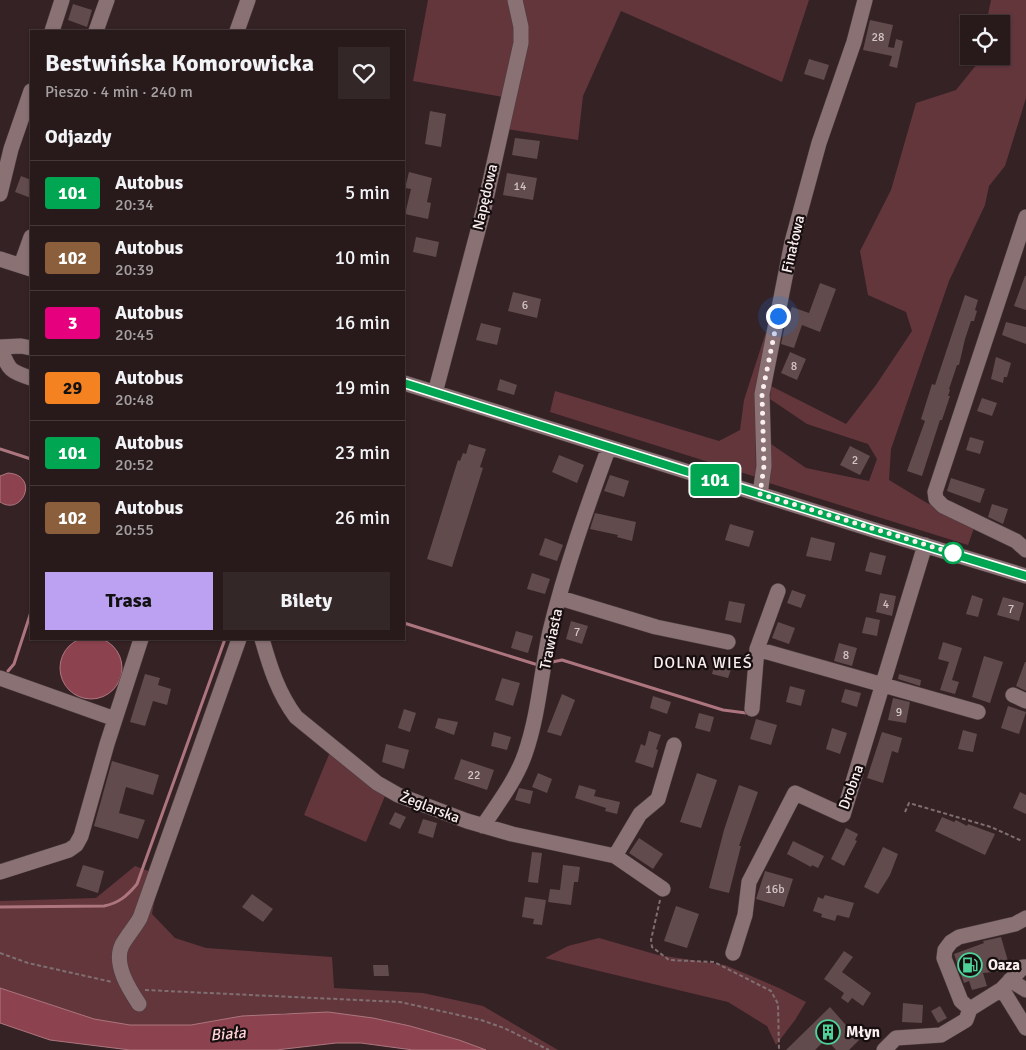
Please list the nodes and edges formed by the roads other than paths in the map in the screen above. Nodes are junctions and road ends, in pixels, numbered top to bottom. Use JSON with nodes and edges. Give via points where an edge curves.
{"nodes":[{"id":1,"x":62,"y":0,"type":"edge"},
{"id":2,"x":107,"y":0,"type":"edge"},
{"id":3,"x":248,"y":0,"type":"edge"},
{"id":4,"x":515,"y":0,"type":"edge"},
{"id":5,"x":865,"y":0,"type":"edge"},
{"id":6,"x":52,"y":30,"type":"edge"},
{"id":7,"x":96,"y":30,"type":"edge"},
{"id":8,"x":237,"y":30,"type":"edge"},
{"id":9,"x":30,"y":94,"type":"edge"},
{"id":10,"x":0,"y":194,"type":"edge"},
{"id":11,"x":1026,"y":217,"type":"edge"},
{"id":12,"x":30,"y":243,"type":"edge"},
{"id":13,"x":0,"y":259,"type":"edge"},
{"id":14,"x":26,"y":267,"type":"edge"},
{"id":15,"x":0,"y":347,"type":"edge"},
{"id":16,"x":30,"y":348,"type":"edge"},
{"id":17,"x":30,"y":378,"type":"edge"},
{"id":18,"x":405,"y":383,"type":"edge"},
{"id":19,"x":435,"y":393,"type":"junction"},
{"id":20,"x":609,"y":446,"type":"junction"},
{"id":21,"x":760,"y":494,"type":"junction"},
{"id":22,"x":925,"y":545,"type":"junction"},
{"id":23,"x":1026,"y":550,"type":"edge"},
{"id":24,"x":1026,"y":558,"type":"edge"},
{"id":25,"x":1023,"y":575,"type":"edge"},
{"id":26,"x":778,"y":591,"type":"dead end"},
{"id":27,"x":560,"y":598,"type":"junction"},
{"id":28,"x":141,"y":640,"type":"edge"},
{"id":29,"x":239,"y":640,"type":"edge"},
{"id":30,"x":262,"y":640,"type":"edge"},
{"id":31,"x":728,"y":642,"type":"dead end"},
{"id":32,"x":757,"y":649,"type":"junction"},
{"id":33,"x":0,"y":678,"type":"edge"},
{"id":34,"x":882,"y":686,"type":"junction"},
{"id":35,"x":752,"y":709,"type":"dead end"},
{"id":36,"x":978,"y":712,"type":"dead end"},
{"id":37,"x":115,"y":719,"type":"junction"},
{"id":38,"x":674,"y":745,"type":"dead end"},
{"id":39,"x":483,"y":826,"type":"junction"},
{"id":40,"x":615,"y":856,"type":"junction"},
{"id":41,"x":0,"y":872,"type":"edge"},
{"id":42,"x":662,"y":889,"type":"road end"},
{"id":43,"x":1026,"y":918,"type":"edge"},
{"id":44,"x":733,"y":954,"type":"dead end"},
{"id":45,"x":1025,"y":965,"type":"edge"},
{"id":46,"x":1006,"y":984,"type":"junction"},
{"id":47,"x":1026,"y":990,"type":"edge"},
{"id":48,"x":139,"y":1004,"type":"dead end"},
{"id":49,"x":970,"y":1009,"type":"junction"},
{"id":50,"x":1026,"y":1028,"type":"edge"},
{"id":51,"x":884,"y":1050,"type":"edge"}],
"edges":[{"from":1,"to":6,"type":"street"},
{"from":2,"to":7,"type":"street"},
{"from":3,"to":8,"type":"street"},
{"from":4,"to":19,"type":"street","name":"Napędowa","via":[[521,27],[520,42],[484,208]]},
{"from":5,"to":21,"type":"street","name":"Finałowa","via":[[819,142],[792,242],[762,394],[764,466]]},
{"from":9,"to":10,"type":"street"},
{"from":11,"to":23,"type":"street","via":[[935,492],[936,499],[944,506],[1016,541]]},
{"from":12,"to":14,"type":"street"},
{"from":13,"to":14,"type":"street"},
{"from":15,"to":16,"type":"street"},
{"from":15,"to":17,"type":"street","via":[[9,369]]},
{"from":18,"to":19,"type":"street"},
{"from":19,"to":20,"type":"street"},
{"from":20,"to":21,"type":"street"},
{"from":20,"to":27,"type":"street","name":"Trawiasta"},
{"from":21,"to":22,"type":"street"},
{"from":22,"to":25,"type":"street"},
{"from":22,"to":34,"type":"street","name":"Drobna"},
{"from":24,"to":25,"type":"street"},
{"from":26,"to":32,"type":"street"},
{"from":27,"to":31,"type":"street","via":[[656,627]]},
{"from":27,"to":39,"type":"street","name":"Trawiasta","via":[[550,631],[525,755]]},
{"from":28,"to":37,"type":"street"},
{"from":29,"to":48,"type":"street","via":[[140,918],[122,946],[120,954],[125,983]]},
{"from":30,"to":39,"type":"street","name":"Żeglarska","via":[[280,691],[306,726],[388,790]]},
{"from":32,"to":34,"type":"street"},
{"from":32,"to":35,"type":"street"},
{"from":33,"to":37,"type":"street"},
{"from":34,"to":36,"type":"street"},
{"from":34,"to":44,"type":"street","name":"Drobna","via":[[843,816],[795,793],[749,882],[745,915]]},
{"from":37,"to":41,"type":"street","via":[[76,845]]},
{"from":38,"to":40,"type":"street","via":[[658,798],[640,814]]},
{"from":39,"to":40,"type":"street","name":"Żeglarska"},
{"from":40,"to":42,"type":"street","name":"Żeglarska"},
{"from":43,"to":49,"type":"street","via":[[1015,924],[959,937],[945,950],[944,958],[961,1001]]},
{"from":45,"to":46,"type":"street"},
{"from":46,"to":47,"type":"street"},
{"from":46,"to":49,"type":"street"},
{"from":46,"to":50,"type":"street"},
{"from":49,"to":51,"type":"street","via":[[966,1020],[941,1035],[896,1038]]}]}
